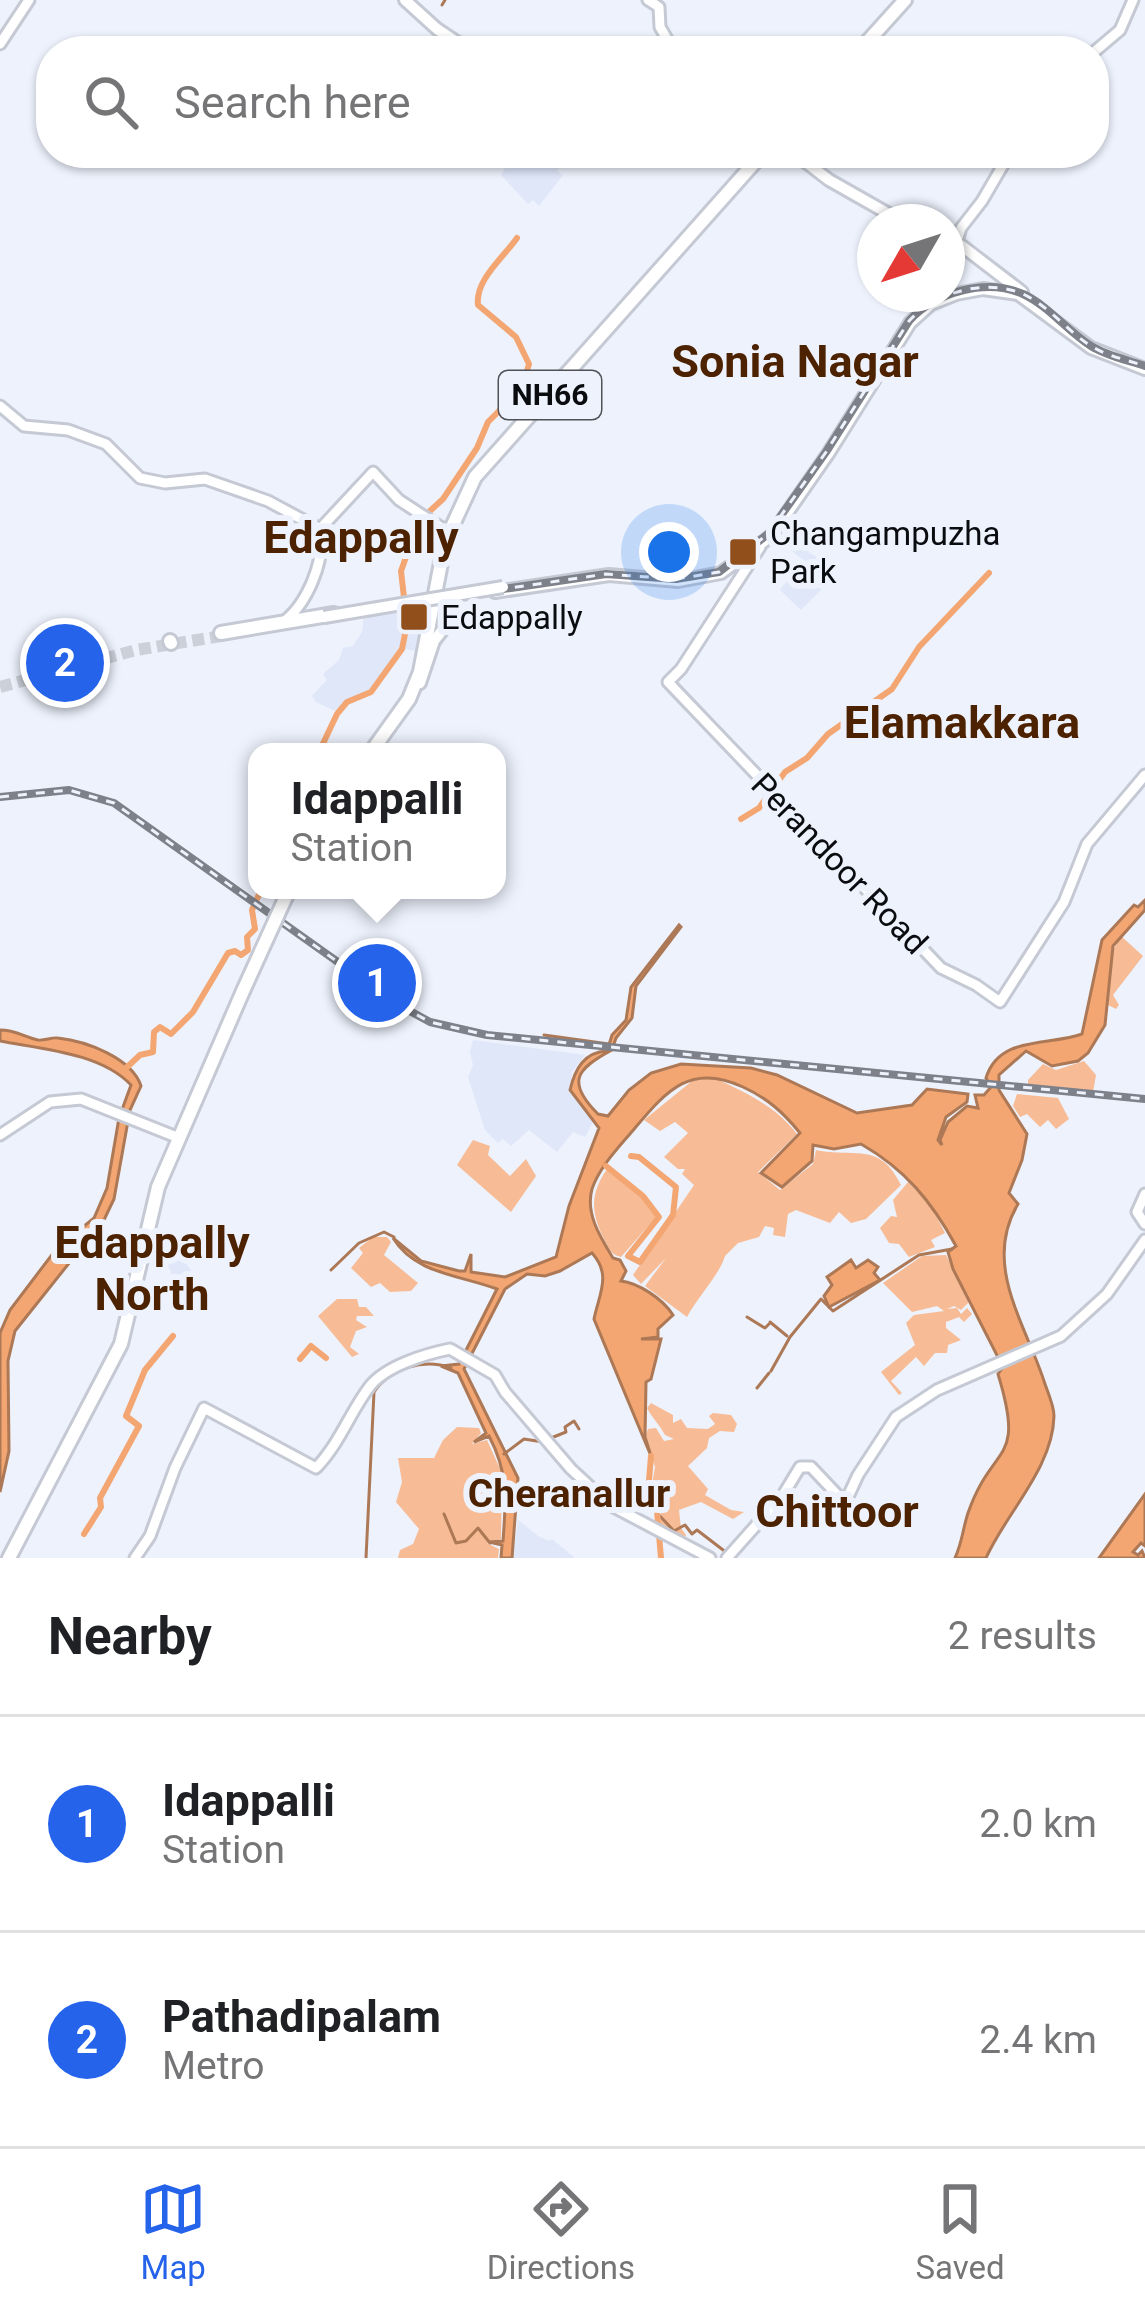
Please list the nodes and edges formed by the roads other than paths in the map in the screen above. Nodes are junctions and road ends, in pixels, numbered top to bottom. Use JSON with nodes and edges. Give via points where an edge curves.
{"nodes":[{"id":1,"x":31,"y":0,"type":"edge"},
{"id":2,"x":403,"y":0,"type":"edge"},
{"id":3,"x":648,"y":0,"type":"edge"},
{"id":4,"x":903,"y":0,"type":"edge"},
{"id":5,"x":1133,"y":0,"type":"edge"},
{"id":6,"x":447,"y":36,"type":"edge"},
{"id":7,"x":665,"y":36,"type":"edge"},
{"id":8,"x":870,"y":36,"type":"edge"},
{"id":9,"x":1109,"y":39,"type":"edge"},
{"id":10,"x":0,"y":44,"type":"edge"},
{"id":11,"x":752,"y":168,"type":"edge"},
{"id":12,"x":811,"y":168,"type":"edge"},
{"id":13,"x":1001,"y":168,"type":"edge"},
{"id":14,"x":867,"y":204,"type":"edge"},
{"id":15,"x":965,"y":223,"type":"edge"},
{"id":16,"x":965,"y":251,"type":"edge"},
{"id":17,"x":965,"y":290,"type":"edge"},
{"id":18,"x":1022,"y":293,"type":"junction"},
{"id":19,"x":916,"y":312,"type":"edge"},
{"id":20,"x":599,"y":339,"type":"junction"},
{"id":21,"x":1145,"y":367,"type":"edge"},
{"id":22,"x":0,"y":406,"type":"edge"},
{"id":23,"x":504,"y":444,"type":"junction"},
{"id":24,"x":832,"y":444,"type":"junction"},
{"id":25,"x":320,"y":529,"type":"junction"},
{"id":26,"x":445,"y":530,"type":"dead end"},
{"id":27,"x":759,"y":545,"type":"junction"},
{"id":28,"x":646,"y":577,"type":"junction"},
{"id":29,"x":549,"y":581,"type":"junction"},
{"id":30,"x":503,"y":589,"type":"junction"},
{"id":31,"x":427,"y":602,"type":"junction"},
{"id":32,"x":295,"y":617,"type":"junction"},
{"id":33,"x":325,"y":618,"type":"junction"},
{"id":34,"x":418,"y":684,"type":"junction"},
{"id":35,"x":391,"y":727,"type":"junction"},
{"id":36,"x":378,"y":743,"type":"edge"},
{"id":37,"x":1145,"y":775,"type":"edge"},
{"id":38,"x":285,"y":899,"type":"edge"},
{"id":39,"x":0,"y":1135,"type":"edge"},
{"id":40,"x":179,"y":1138,"type":"junction"},
{"id":41,"x":1145,"y":1194,"type":"edge"},
{"id":42,"x":1145,"y":1224,"type":"edge"},
{"id":43,"x":1145,"y":1240,"type":"edge"},
{"id":44,"x":9,"y":1558,"type":"edge"},
{"id":45,"x":135,"y":1558,"type":"edge"},
{"id":46,"x":710,"y":1558,"type":"edge"},
{"id":47,"x":727,"y":1558,"type":"edge"}],
"edges":[{"from":1,"to":10,"type":"main road"},
{"from":2,"to":6,"type":"main road"},
{"from":3,"to":7,"type":"main road","via":[[659,7]]},
{"from":4,"to":8,"type":"highway"},
{"from":5,"to":9,"type":"main road"},
{"from":11,"to":20,"type":"highway","number":"NH66"},
{"from":12,"to":14,"type":"main road"},
{"from":13,"to":15,"type":"main road"},
{"from":16,"to":18,"type":"main road"},
{"from":17,"to":18,"type":"main road"},
{"from":18,"to":21,"type":"main road","via":[[1098,351]]},
{"from":18,"to":24,"type":"main road","via":[[974,290],[924,309]]},
{"from":19,"to":24,"type":"main road"},
{"from":20,"to":23,"type":"highway","number":"NH66"},
{"from":20,"to":23,"type":"highway","number":"NH66"},
{"from":22,"to":25,"type":"main road","via":[[24,426],[106,444],[140,478],[205,479]]},
{"from":23,"to":31,"type":"highway","number":"NH66","via":[[450,533]]},
{"from":23,"to":31,"type":"highway","number":"NH66","via":[[460,503]]},
{"from":24,"to":27,"type":"main road"},
{"from":25,"to":26,"type":"main road","via":[[373,472]]},
{"from":25,"to":32,"type":"main road","via":[[316,568]]},
{"from":27,"to":28,"type":"main road","via":[[710,578]]},
{"from":27,"to":37,"type":"main road","name":"Perandoor Road","via":[[668,682],[941,968],[999,1003],[1064,902],[1087,844]]},
{"from":28,"to":29,"type":"main road"},
{"from":28,"to":29,"type":"main road"},
{"from":29,"to":30,"type":"main road"},
{"from":30,"to":31,"type":"main road"},
{"from":30,"to":33,"type":"main road","bridge":true},
{"from":31,"to":33,"type":"highway"},
{"from":31,"to":34,"type":"highway","number":"NH66","via":[[427,661]]},
{"from":31,"to":34,"type":"main road","via":[[453,617]]},
{"from":31,"to":35,"type":"highway","number":"NH66","via":[[416,683]]},
{"from":32,"to":33,"type":"highway"},
{"from":32,"to":33,"type":"highway","via":[[221,635]]},
{"from":34,"to":35,"type":"highway","number":"NH66"},
{"from":35,"to":36,"type":"highway","number":"NH66"},
{"from":38,"to":40,"type":"highway","bridge":true},
{"from":39,"to":40,"type":"main road","via":[[50,1102],[80,1099]]},
{"from":40,"to":44,"type":"highway","via":[[158,1187],[121,1344]]},
{"from":41,"to":42,"type":"main road","via":[[1137,1212]]},
{"from":43,"to":47,"type":"main road","via":[[1107,1294],[1060,1336],[937,1390],[896,1418],[845,1503],[811,1467],[800,1467]]},
{"from":45,"to":46,"type":"main road","via":[[205,1408],[316,1468],[371,1384],[442,1350],[495,1375],[600,1497]]}]}
